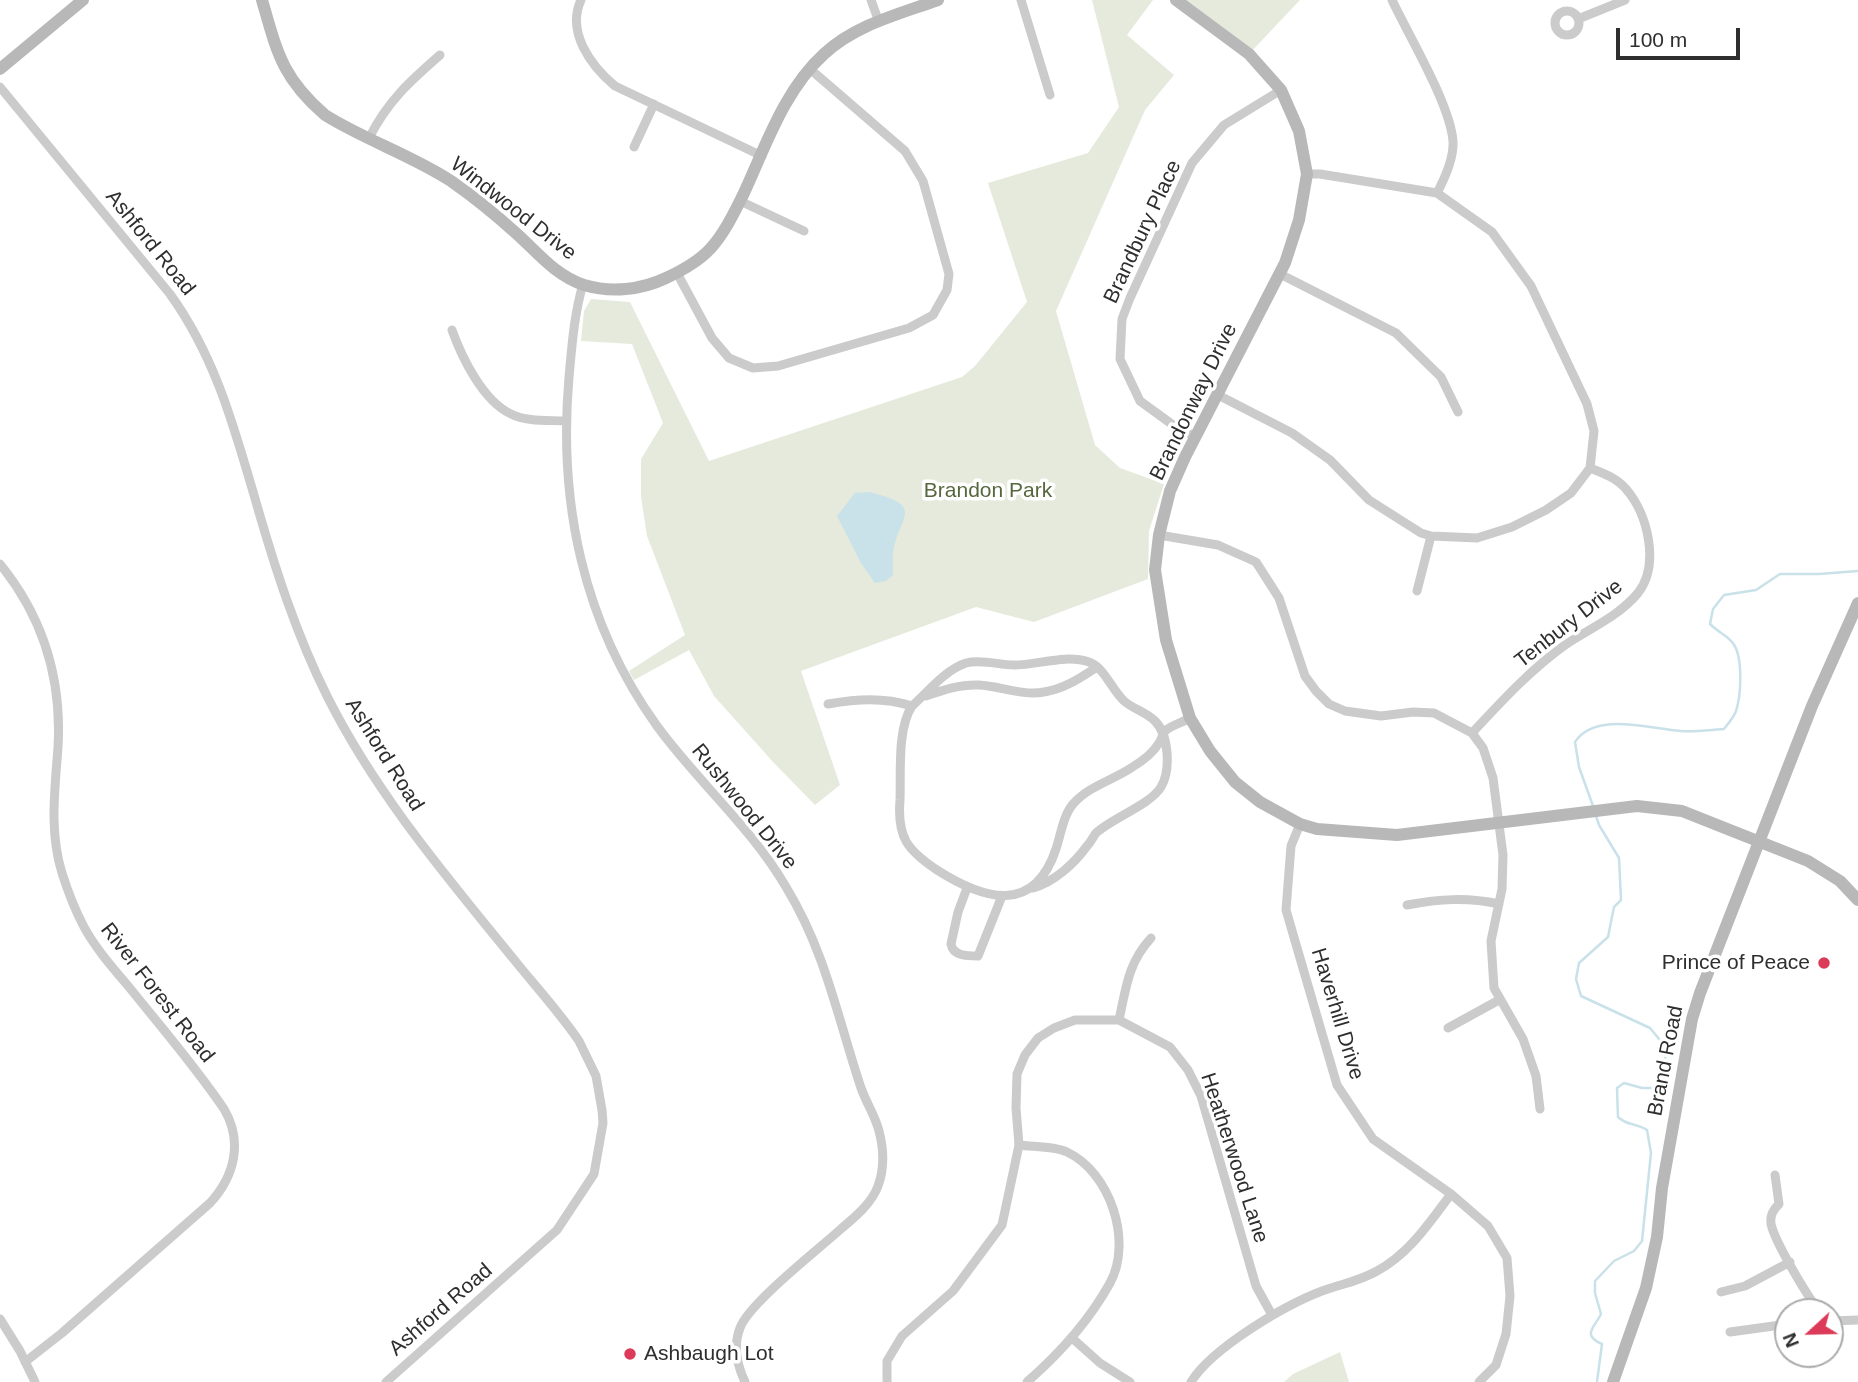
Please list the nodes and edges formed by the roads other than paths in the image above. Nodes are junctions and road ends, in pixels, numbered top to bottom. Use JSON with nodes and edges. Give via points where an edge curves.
{"nodes":[{"id":1,"x":83,"y":0,"type":"edge"},
{"id":2,"x":262,"y":0,"type":"edge"},
{"id":3,"x":581,"y":0,"type":"edge"},
{"id":4,"x":870,"y":0,"type":"edge"},
{"id":5,"x":938,"y":0,"type":"edge"},
{"id":6,"x":1021,"y":0,"type":"edge"},
{"id":7,"x":1176,"y":0,"type":"edge"},
{"id":8,"x":1392,"y":0,"type":"edge"},
{"id":9,"x":1625,"y":0,"type":"edge"},
{"id":10,"x":1578,"y":19,"type":"dead end"},
{"id":11,"x":879,"y":22,"type":"junction"},
{"id":12,"x":440,"y":55,"type":"dead end"},
{"id":13,"x":0,"y":69,"type":"edge"},
{"id":14,"x":810,"y":69,"type":"junction"},
{"id":15,"x":0,"y":87,"type":"edge"},
{"id":16,"x":1281,"y":90,"type":"junction"},
{"id":17,"x":1050,"y":95,"type":"dead end"},
{"id":18,"x":654,"y":104,"type":"junction"},
{"id":19,"x":369,"y":138,"type":"junction"},
{"id":20,"x":634,"y":146,"type":"dead end"},
{"id":21,"x":762,"y":156,"type":"junction"},
{"id":22,"x":1307,"y":174,"type":"junction"},
{"id":23,"x":1437,"y":193,"type":"junction"},
{"id":24,"x":740,"y":201,"type":"junction"},
{"id":25,"x":804,"y":231,"type":"dead end"},
{"id":26,"x":677,"y":272,"type":"junction"},
{"id":27,"x":1280,"y":274,"type":"junction"},
{"id":28,"x":583,"y":284,"type":"junction"},
{"id":29,"x":452,"y":330,"type":"dead end"},
{"id":30,"x":1218,"y":395,"type":"junction"},
{"id":31,"x":1458,"y":412,"type":"dead end"},
{"id":32,"x":565,"y":421,"type":"junction"},
{"id":33,"x":1196,"y":437,"type":"junction"},
{"id":34,"x":1590,"y":468,"type":"junction"},
{"id":35,"x":1159,"y":535,"type":"junction"},
{"id":36,"x":1431,"y":536,"type":"junction"},
{"id":37,"x":0,"y":564,"type":"edge"},
{"id":38,"x":1417,"y":591,"type":"dead end"},
{"id":39,"x":1858,"y":603,"type":"edge"},
{"id":40,"x":1097,"y":667,"type":"junction"},
{"id":41,"x":923,"y":696,"type":"junction"},
{"id":42,"x":828,"y":704,"type":"dead end"},
{"id":43,"x":912,"y":706,"type":"junction"},
{"id":44,"x":1190,"y":718,"type":"junction"},
{"id":45,"x":1163,"y":732,"type":"junction"},
{"id":46,"x":1472,"y":733,"type":"junction"},
{"id":47,"x":1499,"y":823,"type":"junction"},
{"id":48,"x":1300,"y":824,"type":"junction"},
{"id":49,"x":1759,"y":841,"type":"junction"},
{"id":50,"x":967,"y":888,"type":"junction"},
{"id":51,"x":1033,"y":888,"type":"junction"},
{"id":52,"x":1002,"y":896,"type":"junction"},
{"id":53,"x":1858,"y":900,"type":"edge"},
{"id":54,"x":1499,"y":904,"type":"junction"},
{"id":55,"x":1407,"y":905,"type":"dead end"},
{"id":56,"x":1151,"y":938,"type":"dead end"},
{"id":57,"x":1499,"y":1000,"type":"junction"},
{"id":58,"x":1119,"y":1020,"type":"junction"},
{"id":59,"x":1448,"y":1028,"type":"dead end"},
{"id":60,"x":1540,"y":1109,"type":"dead end"},
{"id":61,"x":1019,"y":1145,"type":"junction"},
{"id":62,"x":1774,"y":1175,"type":"dead end"},
{"id":63,"x":1451,"y":1194,"type":"junction"},
{"id":64,"x":1790,"y":1262,"type":"junction"},
{"id":65,"x":1721,"y":1292,"type":"dead end"},
{"id":66,"x":1811,"y":1298,"type":"edge"},
{"id":67,"x":1272,"y":1315,"type":"junction"},
{"id":68,"x":0,"y":1319,"type":"edge"},
{"id":69,"x":1774,"y":1326,"type":"edge"},
{"id":70,"x":1730,"y":1332,"type":"dead end"},
{"id":71,"x":1072,"y":1338,"type":"junction"},
{"id":72,"x":25,"y":1362,"type":"junction"},
{"id":73,"x":34,"y":1382,"type":"edge"},
{"id":74,"x":386,"y":1382,"type":"edge"},
{"id":75,"x":745,"y":1382,"type":"edge"},
{"id":76,"x":887,"y":1382,"type":"edge"},
{"id":77,"x":1027,"y":1382,"type":"edge"},
{"id":78,"x":1130,"y":1382,"type":"edge"},
{"id":79,"x":1191,"y":1382,"type":"edge"},
{"id":80,"x":1479,"y":1382,"type":"edge"},
{"id":81,"x":1613,"y":1382,"type":"edge"}],
"edges":[{"from":1,"to":13,"type":"street"},
{"from":2,"to":19,"type":"street","name":"Windwood Drive","via":[[284,68],[295,85],[324,115]]},
{"from":3,"to":18,"type":"street","via":[[576,11],[579,37],[598,71],[615,86]]},
{"from":4,"to":11,"type":"street"},
{"from":5,"to":11,"type":"street","name":"Windwood Drive"},
{"from":6,"to":17,"type":"street"},
{"from":7,"to":16,"type":"street","name":"Brandonway Drive","via":[[1249,54]]},
{"from":8,"to":23,"type":"street","via":[[1446,111],[1453,142],[1447,174]]},
{"from":9,"to":10,"type":"street"},
{"from":11,"to":14,"type":"street","name":"Windwood Drive","via":[[844,39]]},
{"from":12,"to":19,"type":"street","via":[[401,89]]},
{"from":14,"to":21,"type":"street","name":"Windwood Drive"},
{"from":14,"to":26,"type":"street","via":[[905,151],[923,181],[949,274],[947,290],[933,315],[909,328],[778,366],[752,368],[729,358],[712,338]]},
{"from":15,"to":74,"type":"street","name":"Ashford Road","via":[[191,324],[219,384],[278,578],[327,696],[353,744],[434,862],[575,1035],[599,1088],[603,1123],[594,1174],[557,1230]]},
{"from":16,"to":22,"type":"street","name":"Brandonway Drive","via":[[1299,131]]},
{"from":16,"to":33,"type":"street","name":"Brandbury Place","via":[[1224,125],[1192,163],[1122,319],[1120,359],[1140,401]]},
{"from":18,"to":20,"type":"street"},
{"from":18,"to":21,"type":"street"},
{"from":19,"to":28,"type":"street","name":"Windwood Drive","via":[[451,182],[542,259]]},
{"from":21,"to":24,"type":"street","name":"Windwood Drive"},
{"from":22,"to":23,"type":"street"},
{"from":22,"to":27,"type":"street","name":"Brandonway Drive","via":[[1299,220]]},
{"from":23,"to":34,"type":"street","via":[[1492,232],[1531,286],[1587,404],[1594,431]]},
{"from":24,"to":25,"type":"street"},
{"from":24,"to":26,"type":"street","name":"Windwood Drive","via":[[710,249]]},
{"from":26,"to":28,"type":"street","name":"Windwood Drive","via":[[639,288]]},
{"from":27,"to":30,"type":"street","name":"Brandonway Drive"},
{"from":27,"to":31,"type":"street","via":[[1396,333],[1441,377]]},
{"from":28,"to":32,"type":"street","name":"Rushwood Drive","via":[[573,323]]},
{"from":29,"to":32,"type":"street","via":[[462,358],[492,401],[510,414]]},
{"from":30,"to":33,"type":"street","name":"Brandonway Drive"},
{"from":30,"to":36,"type":"street","via":[[1292,433],[1330,460],[1368,500]]},
{"from":32,"to":75,"type":"street","name":"Rushwood Drive","via":[[572,523],[587,584],[609,642],[656,724],[761,849],[802,914],[830,981],[885,1157],[878,1188],[859,1213],[754,1306],[740,1326],[735,1349]]},
{"from":33,"to":35,"type":"street","name":"Brandonway Drive","via":[[1170,491]]},
{"from":34,"to":36,"type":"street","via":[[1572,493],[1512,527],[1477,538]]},
{"from":34,"to":46,"type":"street","name":"Tenbury Drive","via":[[1625,487],[1646,525],[1651,558],[1640,590],[1617,614],[1538,666]]},
{"from":35,"to":44,"type":"street","name":"Brandonway Drive","via":[[1155,570],[1166,640]]},
{"from":35,"to":46,"type":"street","via":[[1218,544],[1256,562],[1279,598],[1305,676],[1329,704],[1381,716],[1434,713]]},
{"from":36,"to":38,"type":"street"},
{"from":37,"to":72,"type":"street","name":"River Forest Road","via":[[34,615],[54,674],[59,726],[53,822],[72,902],[99,950],[224,1109],[234,1142],[230,1176],[215,1198]]},
{"from":39,"to":49,"type":"street","name":"Brand Road"},
{"from":40,"to":41,"type":"street","via":[[1066,687],[1041,693],[980,685]]},
{"from":40,"to":41,"type":"street","via":[[1069,659],[1013,665],[967,663]]},
{"from":40,"to":45,"type":"street","via":[[1126,703],[1137,707]]},
{"from":41,"to":43,"type":"street"},
{"from":42,"to":43,"type":"street","via":[[864,698]]},
{"from":43,"to":50,"type":"street","via":[[902,736],[898,820],[904,840],[917,856]]},
{"from":44,"to":45,"type":"street"},
{"from":44,"to":48,"type":"street","name":"Brandonway Drive","via":[[1234,782]]},
{"from":45,"to":51,"type":"street","via":[[1142,761],[1090,788],[1071,806],[1045,874]]},
{"from":45,"to":51,"type":"street","via":[[1167,766],[1155,794],[1095,835],[1068,868]]},
{"from":46,"to":47,"type":"street","via":[[1483,747],[1493,778]]},
{"from":47,"to":48,"type":"street","name":"Brandonway Drive","via":[[1397,835]]},
{"from":47,"to":49,"type":"street","name":"Brandonway Drive","via":[[1637,806],[1682,811]]},
{"from":47,"to":54,"type":"street","via":[[1503,855]]},
{"from":48,"to":63,"type":"street","name":"Haverhill Drive","via":[[1290,846],[1286,910],[1336,1085],[1373,1139]]},
{"from":49,"to":53,"type":"street","name":"Brandonway Drive","via":[[1808,861],[1840,881]]},
{"from":49,"to":81,"type":"street","name":"Brand Road","via":[[1692,1018],[1657,1237]]},
{"from":50,"to":52,"type":"street"},
{"from":50,"to":52,"type":"street","via":[[951,943],[958,954],[978,956]]},
{"from":51,"to":52,"type":"street"},
{"from":54,"to":55,"type":"street","via":[[1443,898]]},
{"from":54,"to":57,"type":"street","via":[[1491,941]]},
{"from":56,"to":58,"type":"street","via":[[1137,953]]},
{"from":57,"to":59,"type":"street"},
{"from":57,"to":60,"type":"street","via":[[1523,1039],[1536,1076]]},
{"from":58,"to":61,"type":"street","name":"Heatherwood Lane","via":[[1075,1020],[1038,1038],[1017,1074]]},
{"from":58,"to":67,"type":"street","name":"Heatherwood Lane","via":[[1170,1047],[1188,1070],[1201,1096],[1256,1286]]},
{"from":61,"to":71,"type":"street","via":[[1066,1151],[1093,1170],[1117,1224],[1119,1254],[1111,1281]]},
{"from":61,"to":76,"type":"street","name":"Heatherwood Lane","via":[[1002,1225],[953,1291],[902,1336],[887,1361]]},
{"from":62,"to":64,"type":"street","via":[[1779,1204],[1771,1213],[1771,1222]]},
{"from":63,"to":67,"type":"street","via":[[1401,1256],[1356,1281]]},
{"from":63,"to":80,"type":"street","name":"Haverhill Drive","via":[[1488,1226],[1507,1258],[1506,1334],[1496,1365]]},
{"from":64,"to":65,"type":"street","via":[[1745,1286]]},
{"from":64,"to":66,"type":"street"},
{"from":67,"to":79,"type":"street","via":[[1223,1350]]},
{"from":68,"to":72,"type":"street"},
{"from":69,"to":70,"type":"street"},
{"from":71,"to":77,"type":"street"},
{"from":71,"to":78,"type":"street"},
{"from":72,"to":73,"type":"street"}]}
